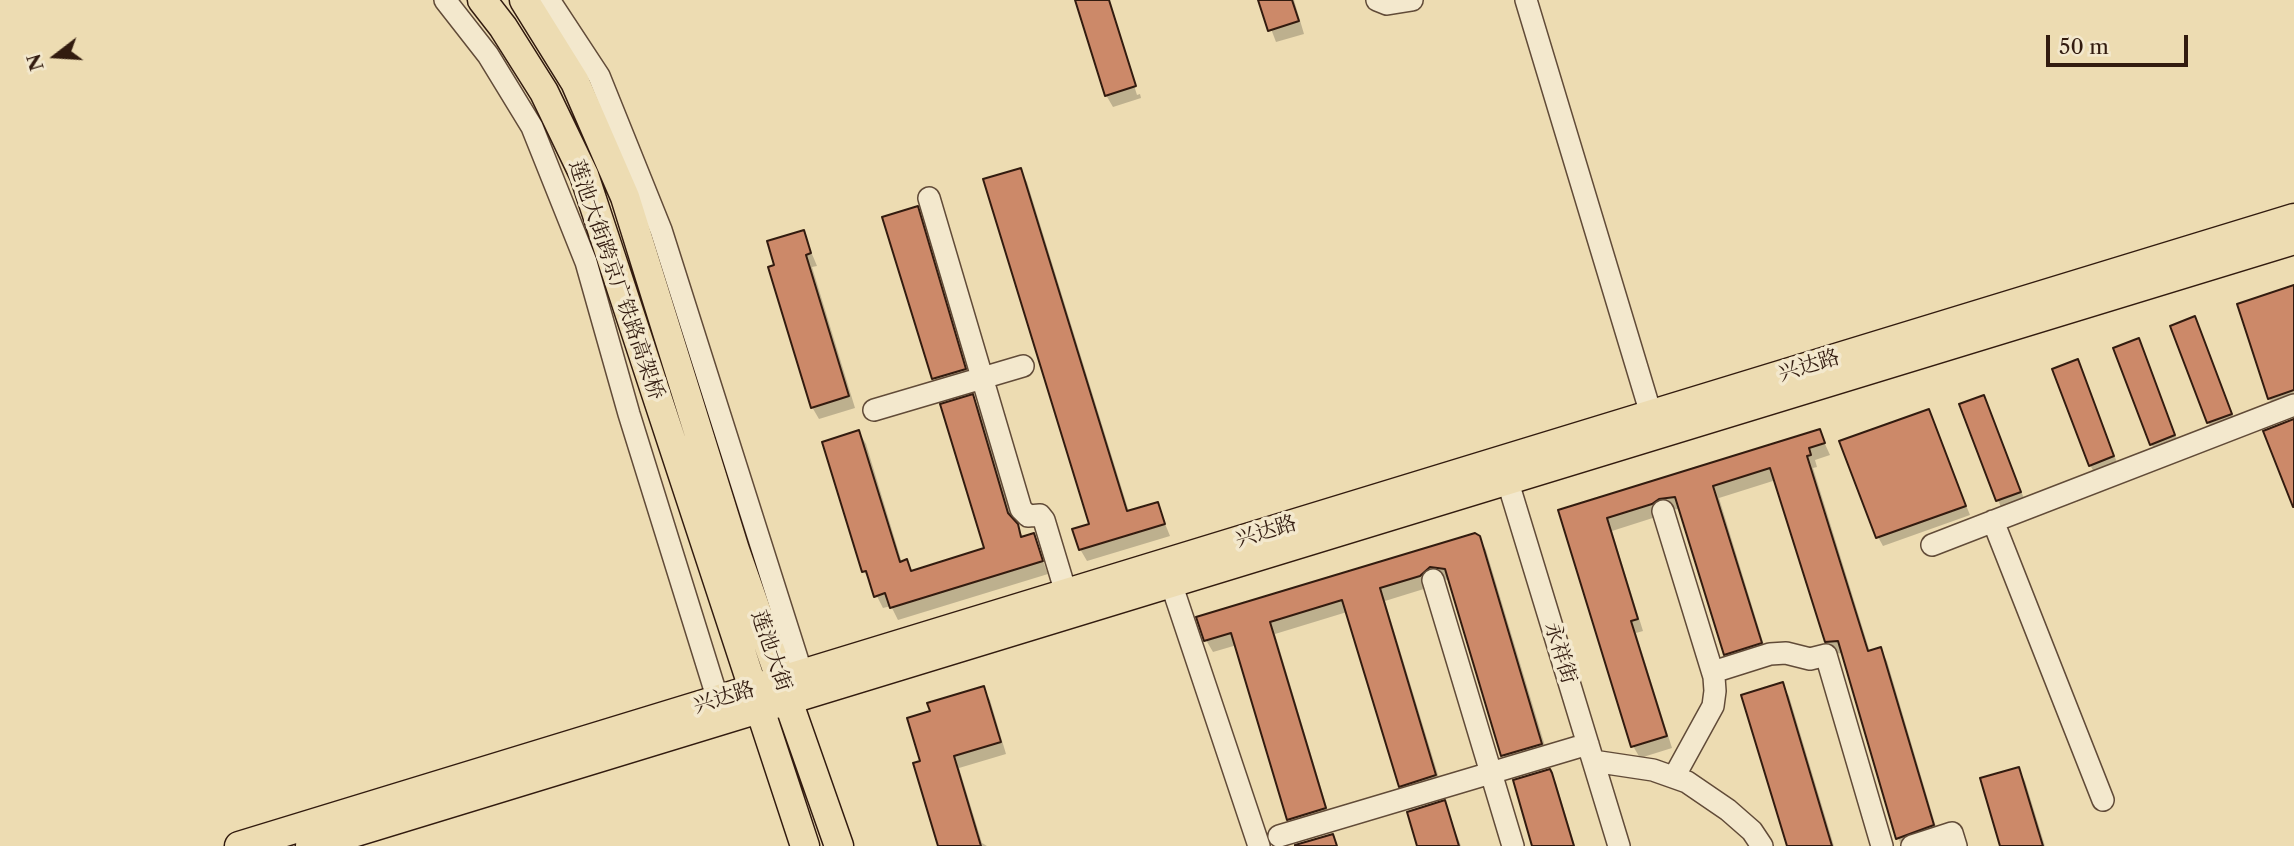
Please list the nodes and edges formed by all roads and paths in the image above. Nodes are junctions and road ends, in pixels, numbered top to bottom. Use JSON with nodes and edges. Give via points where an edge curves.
{"nodes":[{"id":1,"x":445,"y":0,"type":"edge"},
{"id":2,"x":482,"y":0,"type":"edge"},
{"id":3,"x":524,"y":0,"type":"edge"},
{"id":4,"x":549,"y":0,"type":"edge"},
{"id":5,"x":1377,"y":0,"type":"edge"},
{"id":6,"x":1412,"y":0,"type":"edge"},
{"id":7,"x":1526,"y":0,"type":"edge"},
{"id":8,"x":929,"y":198,"type":"dead end"},
{"id":9,"x":2294,"y":218,"type":"edge"},
{"id":10,"x":2294,"y":240,"type":"edge"},
{"id":11,"x":1023,"y":366,"type":"dead end"},
{"id":12,"x":982,"y":378,"type":"junction"},
{"id":13,"x":2294,"y":405,"type":"edge"},
{"id":14,"x":874,"y":410,"type":"dead end"},
{"id":15,"x":1650,"y":414,"type":"junction"},
{"id":16,"x":705,"y":455,"type":"joint"},
{"id":17,"x":676,"y":457,"type":"joint"},
{"id":18,"x":1504,"y":470,"type":"junction"},
{"id":19,"x":1663,"y":511,"type":"dead end"},
{"id":20,"x":1993,"y":522,"type":"junction"},
{"id":21,"x":1932,"y":545,"type":"dead end"},
{"id":22,"x":1433,"y":580,"type":"dead end"},
{"id":23,"x":1171,"y":583,"type":"junction"},
{"id":24,"x":1066,"y":593,"type":"junction"},
{"id":25,"x":1713,"y":672,"type":"junction"},
{"id":26,"x":791,"y":684,"type":"junction"},
{"id":27,"x":718,"y":699,"type":"junction"},
{"id":28,"x":758,"y":699,"type":"junction"},
{"id":29,"x":1591,"y":753,"type":"junction"},
{"id":30,"x":1492,"y":773,"type":"junction"},
{"id":31,"x":1674,"y":777,"type":"junction"},
{"id":32,"x":2103,"y":800,"type":"dead end"},
{"id":33,"x":1279,"y":836,"type":"dead end"},
{"id":34,"x":239,"y":846,"type":"edge"},
{"id":35,"x":310,"y":846,"type":"edge"},
{"id":36,"x":805,"y":846,"type":"edge"},
{"id":37,"x":839,"y":846,"type":"edge"},
{"id":38,"x":1259,"y":846,"type":"edge"},
{"id":39,"x":1513,"y":846,"type":"edge"},
{"id":40,"x":1619,"y":846,"type":"edge"},
{"id":41,"x":1762,"y":846,"type":"edge"},
{"id":42,"x":1882,"y":846,"type":"edge"},
{"id":43,"x":1912,"y":846,"type":"edge"},
{"id":44,"x":1956,"y":846,"type":"edge"}],
"edges":[{"from":1,"to":27,"type":"street","via":[[488,55],[532,127],[586,262]]},
{"from":2,"to":17,"type":"main road","name":"莲池大街跨京广铁路高架桥","via":[[544,92],[584,175]]},
{"from":3,"to":16,"type":"main road","name":"莲池大街跨京广铁路高架桥","via":[[575,82],[625,197]]},
{"from":4,"to":26,"type":"street","via":[[599,76],[661,230]]},
{"from":5,"to":6,"type":"street","via":[[1387,4]]},
{"from":7,"to":15,"type":"street"},
{"from":8,"to":12,"type":"street"},
{"from":9,"to":15,"type":"main road","name":"兴达路"},
{"from":10,"to":18,"type":"main road","name":"兴达路"},
{"from":11,"to":12,"type":"street"},
{"from":12,"to":14,"type":"street"},
{"from":12,"to":24,"type":"street","via":[[1021,509],[1044,520]]},
{"from":13,"to":20,"type":"street"},
{"from":15,"to":18,"type":"main road","name":"兴达路"},
{"from":16,"to":26,"type":"main road","name":"莲池大街","via":[[735,550]]},
{"from":17,"to":28,"type":"main road","name":"莲池大街"},
{"from":18,"to":23,"type":"main road","name":"兴达路"},
{"from":18,"to":24,"type":"main road","name":"兴达路"},
{"from":18,"to":29,"type":"street","name":"永祥街"},
{"from":19,"to":25,"type":"street"},
{"from":20,"to":21,"type":"street"},
{"from":20,"to":32,"type":"street"},
{"from":22,"to":30,"type":"street"},
{"from":23,"to":26,"type":"main road","name":"兴达路"},
{"from":23,"to":38,"type":"street"},
{"from":24,"to":26,"type":"main road","name":"兴达路"},
{"from":25,"to":31,"type":"street","via":[[1713,706]]},
{"from":25,"to":42,"type":"street","via":[[1770,654],[1810,659],[1826,655]]},
{"from":26,"to":28,"type":"main road","name":"兴达路"},
{"from":26,"to":37,"type":"main road","name":"莲池大街"},
{"from":27,"to":28,"type":"main road","name":"兴达路"},
{"from":27,"to":34,"type":"main road","name":"兴达路"},
{"from":28,"to":35,"type":"main road","name":"兴达路"},
{"from":28,"to":36,"type":"main road","name":"莲池大街"},
{"from":29,"to":30,"type":"street"},
{"from":29,"to":31,"type":"street"},
{"from":29,"to":40,"type":"street","name":"永祥街"},
{"from":30,"to":33,"type":"street"},
{"from":30,"to":39,"type":"street"},
{"from":31,"to":41,"type":"street","via":[[1728,810]]},
{"from":43,"to":44,"type":"street","via":[[1952,833]]}]}
